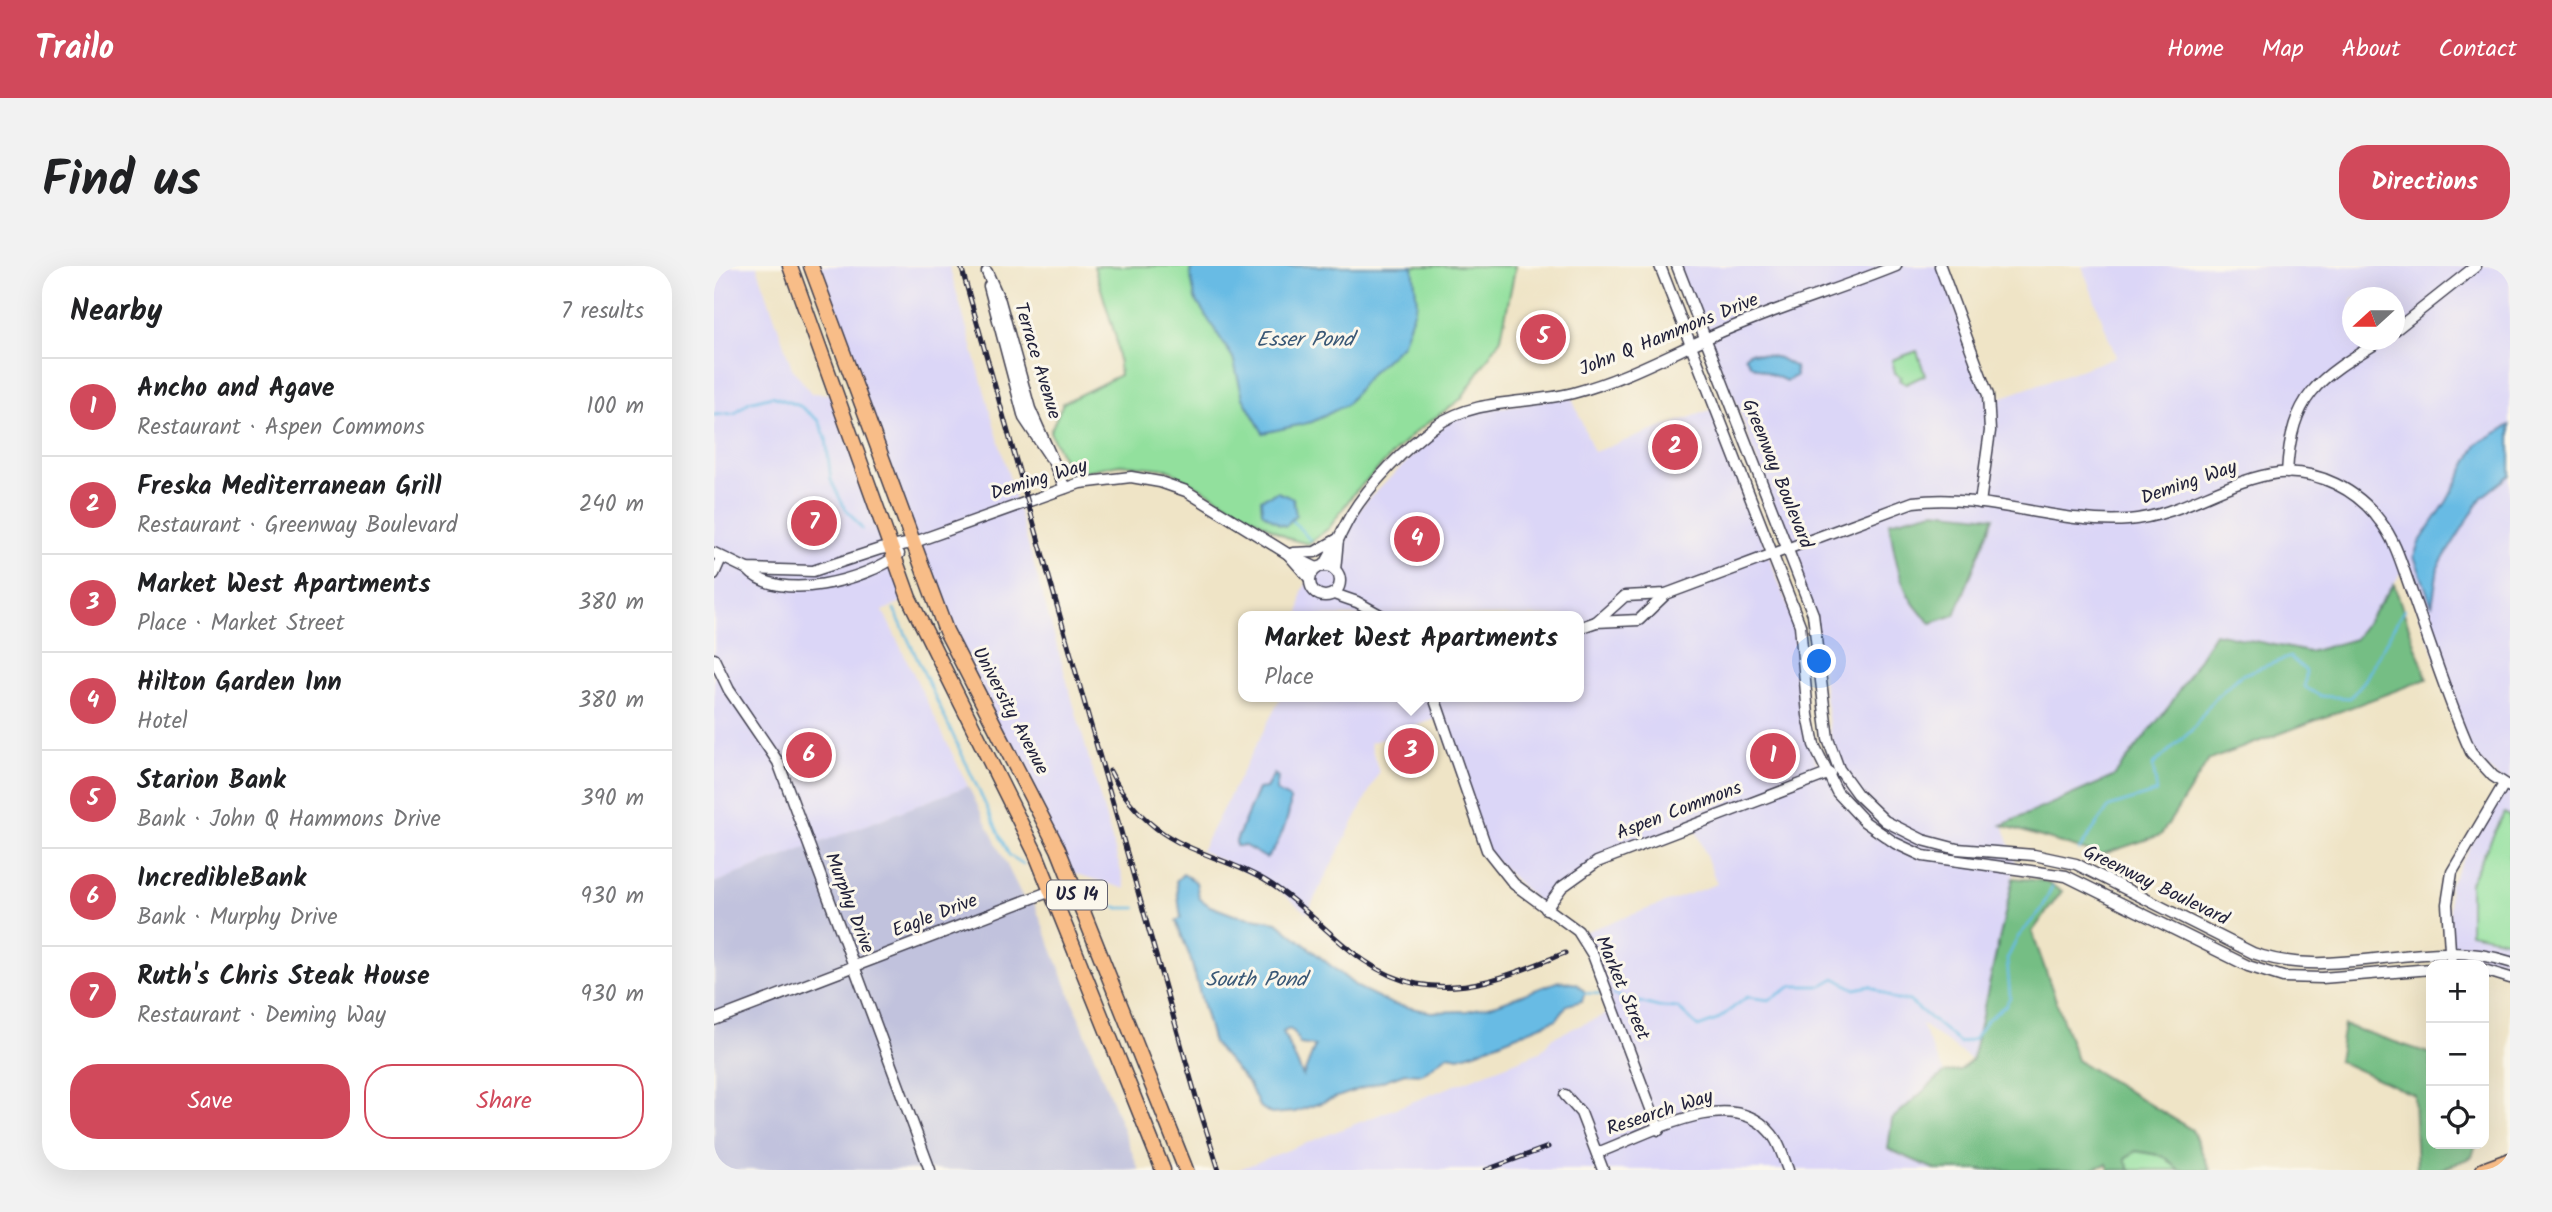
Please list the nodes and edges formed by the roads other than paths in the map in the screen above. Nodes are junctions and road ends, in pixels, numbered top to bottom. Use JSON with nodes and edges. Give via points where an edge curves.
{"nodes":[{"id":1,"x":790,"y":266,"type":"edge"},
{"id":2,"x":811,"y":266,"type":"edge"},
{"id":3,"x":1660,"y":266,"type":"edge"},
{"id":4,"x":1677,"y":266,"type":"edge"},
{"id":5,"x":1896,"y":266,"type":"edge"},
{"id":6,"x":1940,"y":266,"type":"edge"},
{"id":7,"x":2476,"y":266,"type":"edge"},
{"id":8,"x":986,"y":269,"type":"edge"},
{"id":9,"x":2405,"y":323,"type":"edge"},
{"id":10,"x":1706,"y":339,"type":"junction"},
{"id":11,"x":1692,"y":346,"type":"junction"},
{"id":12,"x":2366,"y":350,"type":"edge"},
{"id":13,"x":2287,"y":472,"type":"junction"},
{"id":14,"x":1065,"y":488,"type":"junction"},
{"id":15,"x":1980,"y":503,"type":"junction"},
{"id":16,"x":1338,"y":539,"type":"junction"},
{"id":17,"x":912,"y":543,"type":"junction"},
{"id":18,"x":1787,"y":548,"type":"junction"},
{"id":19,"x":892,"y":553,"type":"junction"},
{"id":20,"x":1774,"y":553,"type":"junction"},
{"id":21,"x":1287,"y":554,"type":"junction"},
{"id":22,"x":717,"y":555,"type":"edge"},
{"id":23,"x":1325,"y":568,"type":"junction"},
{"id":24,"x":714,"y":574,"type":"edge"},
{"id":25,"x":1310,"y":579,"type":"junction"},
{"id":26,"x":1340,"y":583,"type":"junction"},
{"id":27,"x":1334,"y":594,"type":"junction"},
{"id":28,"x":1666,"y":594,"type":"junction"},
{"id":29,"x":1357,"y":602,"type":"junction"},
{"id":30,"x":1373,"y":611,"type":"edge"},
{"id":31,"x":1596,"y":622,"type":"junction"},
{"id":32,"x":1584,"y":626,"type":"edge"},
{"id":33,"x":714,"y":659,"type":"edge"},
{"id":34,"x":1436,"y":702,"type":"edge"},
{"id":35,"x":1839,"y":769,"type":"junction"},
{"id":36,"x":1826,"y":774,"type":"junction"},
{"id":37,"x":2507,"y":786,"type":"edge"},
{"id":38,"x":1051,"y":891,"type":"junction"},
{"id":39,"x":1546,"y":909,"type":"junction"},
{"id":40,"x":2451,"y":953,"type":"junction"},
{"id":41,"x":2451,"y":960,"type":"edge"},
{"id":42,"x":2510,"y":962,"type":"edge"},
{"id":43,"x":855,"y":966,"type":"junction"},
{"id":44,"x":2426,"y":969,"type":"edge"},
{"id":45,"x":2489,"y":972,"type":"edge"},
{"id":46,"x":2510,"y":978,"type":"edge"},
{"id":47,"x":714,"y":1020,"type":"edge"},
{"id":48,"x":1565,"y":1095,"type":"dead end"},
{"id":49,"x":1659,"y":1130,"type":"junction"},
{"id":50,"x":1597,"y":1153,"type":"junction"},
{"id":51,"x":2510,"y":1160,"type":"edge"},
{"id":52,"x":930,"y":1170,"type":"edge"},
{"id":53,"x":1163,"y":1170,"type":"edge"},
{"id":54,"x":1186,"y":1170,"type":"edge"},
{"id":55,"x":1603,"y":1170,"type":"edge"},
{"id":56,"x":1788,"y":1170,"type":"edge"},
{"id":57,"x":2483,"y":1170,"type":"edge"}],
"edges":[{"from":1,"to":19,"type":"main road","name":"University Avenue","number":"US 14"},
{"from":2,"to":17,"type":"main road","name":"University Avenue","number":"US 14"},
{"from":3,"to":11,"type":"street","name":"Greenway Boulevard"},
{"from":4,"to":10,"type":"street","name":"Greenway Boulevard"},
{"from":5,"to":10,"type":"street","name":"John Q Hammons Drive"},
{"from":6,"to":15,"type":"street","via":[[1988,395],[1990,431]]},
{"from":7,"to":9,"type":"street"},
{"from":8,"to":14,"type":"street","name":"Terrace Avenue","via":[[1024,418]]},
{"from":10,"to":11,"type":"street","name":"John Q Hammons Drive"},
{"from":10,"to":18,"type":"street","name":"Greenway Boulevard"},
{"from":11,"to":16,"type":"street","name":"John Q Hammons Drive","via":[[1574,393],[1487,404],[1446,420],[1422,436],[1370,488]]},
{"from":11,"to":20,"type":"street","name":"Greenway Boulevard"},
{"from":12,"to":13,"type":"street","via":[[2328,374],[2310,393],[2290,433]]},
{"from":13,"to":15,"type":"street","name":"Deming Way","via":[[2256,478],[2138,519],[2090,518]]},
{"from":13,"to":37,"type":"street","name":"Deming Way","via":[[2338,485],[2381,521],[2395,547],[2471,752]]},
{"from":14,"to":17,"type":"street","name":"Deming Way"},
{"from":14,"to":21,"type":"street","name":"Deming Way","via":[[1116,477],[1160,482],[1198,497]]},
{"from":15,"to":18,"type":"street","name":"Deming Way","via":[[1913,502]]},
{"from":16,"to":21,"type":"street","via":[[1315,552]]},
{"from":16,"to":23,"type":"street","name":"John Q Hammons Drive"},
{"from":17,"to":19,"type":"street","name":"Deming Way"},
{"from":17,"to":54,"type":"main road","name":"University Avenue","number":"US 14","via":[[946,631],[1058,849]]},
{"from":18,"to":20,"type":"street","name":"Deming Way"},
{"from":18,"to":35,"type":"street","name":"Greenway Boulevard","via":[[1812,614],[1823,721]]},
{"from":19,"to":22,"type":"street","name":"Deming Way","via":[[813,571],[747,569]]},
{"from":19,"to":38,"type":"main road","name":"University Avenue","number":"US 14","via":[[937,658],[1012,802]]},
{"from":20,"to":28,"type":"street","name":"Deming Way"},
{"from":20,"to":36,"type":"street","name":"Greenway Boulevard","via":[[1800,625],[1810,731]]},
{"from":21,"to":23,"type":"street","name":"Deming Way"},
{"from":21,"to":25,"type":"street","name":"Deming Way"},
{"from":22,"to":24,"type":"street"},
{"from":23,"to":25,"type":"street"},
{"from":23,"to":26,"type":"street"},
{"from":25,"to":27,"type":"street","via":[[1318,595]]},
{"from":26,"to":27,"type":"street"},
{"from":26,"to":29,"type":"street"},
{"from":27,"to":29,"type":"street"},
{"from":28,"to":31,"type":"street","name":"Deming Way","via":[[1625,596]]},
{"from":28,"to":31,"type":"street","name":"Deming Way","via":[[1639,620]]},
{"from":29,"to":30,"type":"street"},
{"from":31,"to":32,"type":"street","name":"Deming Way"},
{"from":33,"to":43,"type":"street","name":"Murphy Drive","via":[[729,690],[778,762]]},
{"from":34,"to":39,"type":"street","name":"Market Street","via":[[1487,850],[1504,875]]},
{"from":35,"to":36,"type":"street","name":"Aspen Commons"},
{"from":35,"to":40,"type":"street","name":"Greenway Boulevard","via":[[1870,808],[1903,832],[1944,846],[2076,864],[2267,958],[2310,964]]},
{"from":36,"to":39,"type":"street","name":"Aspen Commons","via":[[1597,862],[1562,887]]},
{"from":36,"to":44,"type":"street","name":"Greenway Boulevard","via":[[1857,815],[1906,849],[1954,862],[2066,876],[2264,972],[2300,979]]},
{"from":37,"to":40,"type":"street","via":[[2452,872],[2447,904]]},
{"from":38,"to":43,"type":"street","name":"Eagle Drive"},
{"from":38,"to":53,"type":"main road","name":"University Avenue","number":"US 14"},
{"from":39,"to":49,"type":"street","name":"Market Street","via":[[1577,931],[1600,972]]},
{"from":40,"to":41,"type":"street"},
{"from":40,"to":42,"type":"street","name":"Greenway Boulevard"},
{"from":43,"to":47,"type":"street","name":"Eagle Drive"},
{"from":43,"to":52,"type":"street","name":"Murphy Drive"},
{"from":45,"to":46,"type":"street"},
{"from":48,"to":50,"type":"street","via":[[1581,1113]]},
{"from":49,"to":50,"type":"street","name":"Research Way"},
{"from":49,"to":56,"type":"street","name":"Research Way","via":[[1710,1111],[1733,1110],[1768,1129]]},
{"from":50,"to":55,"type":"street"},
{"from":51,"to":57,"type":"main road"}]}
